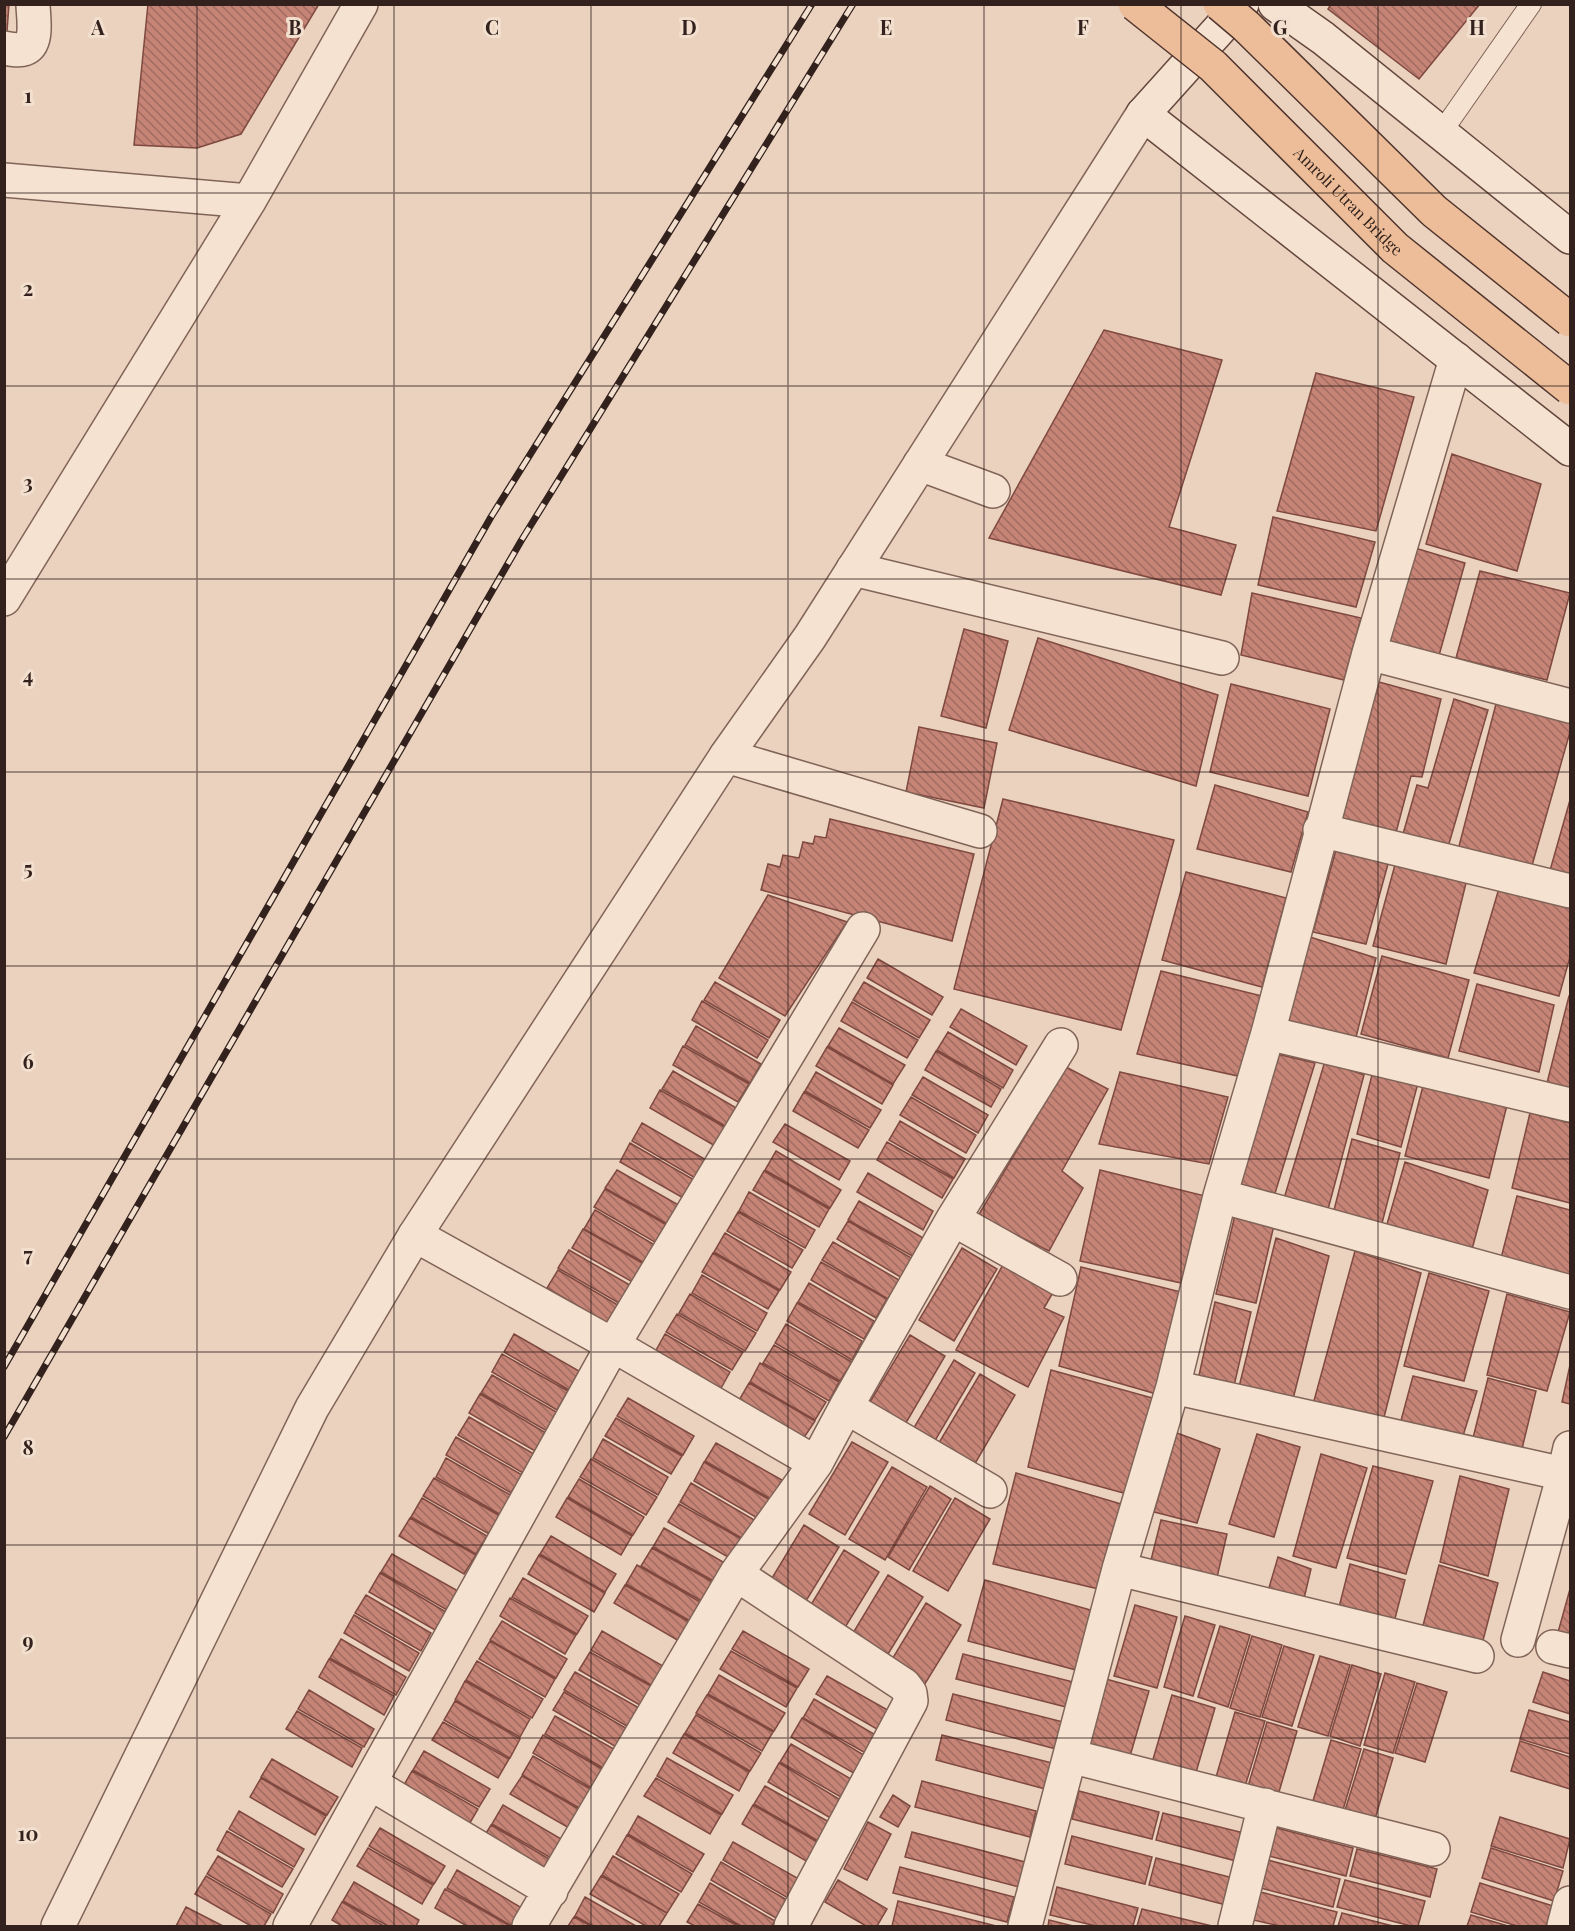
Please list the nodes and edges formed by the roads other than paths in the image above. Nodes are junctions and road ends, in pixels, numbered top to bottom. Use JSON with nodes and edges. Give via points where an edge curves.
{"nodes":[{"id":1,"x":33,"y":4,"type":"edge"},
{"id":2,"x":361,"y":4,"type":"edge"},
{"id":3,"x":1135,"y":4,"type":"edge"},
{"id":4,"x":1220,"y":4,"type":"edge"},
{"id":5,"x":1242,"y":4,"type":"edge"},
{"id":6,"x":1275,"y":4,"type":"edge"},
{"id":7,"x":1531,"y":4,"type":"edge"},
{"id":8,"x":4,"y":48,"type":"edge"},
{"id":9,"x":1143,"y":114,"type":"junction"},
{"id":10,"x":1441,"y":133,"type":"junction"},
{"id":11,"x":4,"y":180,"type":"edge"},
{"id":12,"x":249,"y":201,"type":"junction"},
{"id":13,"x":1570,"y":237,"type":"edge"},
{"id":14,"x":1570,"y":320,"type":"edge"},
{"id":15,"x":1456,"y":359,"type":"junction"},
{"id":16,"x":1570,"y":388,"type":"edge"},
{"id":17,"x":1570,"y":449,"type":"edge"},
{"id":18,"x":920,"y":464,"type":"junction"},
{"id":19,"x":993,"y":491,"type":"dead end"},
{"id":20,"x":853,"y":569,"type":"junction"},
{"id":21,"x":4,"y":599,"type":"edge"},
{"id":22,"x":1369,"y":653,"type":"junction"},
{"id":23,"x":1222,"y":658,"type":"dead end"},
{"id":24,"x":1570,"y":706,"type":"edge"},
{"id":25,"x":726,"y":756,"type":"junction"},
{"id":26,"x":1320,"y":830,"type":"junction"},
{"id":27,"x":980,"y":831,"type":"dead end"},
{"id":28,"x":1570,"y":891,"type":"edge"},
{"id":29,"x":863,"y":929,"type":"dead end"},
{"id":30,"x":1268,"y":1033,"type":"junction"},
{"id":31,"x":1060,"y":1045,"type":"dead end"},
{"id":32,"x":1570,"y":1105,"type":"edge"},
{"id":33,"x":1220,"y":1196,"type":"junction"},
{"id":34,"x":953,"y":1219,"type":"junction"},
{"id":35,"x":415,"y":1235,"type":"junction"},
{"id":36,"x":1060,"y":1279,"type":"dead end"},
{"id":37,"x":1570,"y":1292,"type":"edge"},
{"id":38,"x":613,"y":1346,"type":"junction"},
{"id":39,"x":1173,"y":1387,"type":"junction"},
{"id":40,"x":846,"y":1407,"type":"junction"},
{"id":41,"x":1567,"y":1461,"type":"edge"},
{"id":42,"x":816,"y":1464,"type":"junction"},
{"id":43,"x":990,"y":1491,"type":"dead end"},
{"id":44,"x":1119,"y":1569,"type":"junction"},
{"id":45,"x":736,"y":1574,"type":"junction"},
{"id":46,"x":1518,"y":1640,"type":"dead end"},
{"id":47,"x":1477,"y":1656,"type":"dead end"},
{"id":48,"x":1070,"y":1756,"type":"junction"},
{"id":49,"x":370,"y":1783,"type":"junction"},
{"id":50,"x":1265,"y":1806,"type":"junction"},
{"id":51,"x":1433,"y":1849,"type":"dead end"},
{"id":52,"x":551,"y":1891,"type":"junction"},
{"id":53,"x":1570,"y":1903,"type":"edge"},
{"id":54,"x":58,"y":1926,"type":"edge"},
{"id":55,"x":290,"y":1926,"type":"edge"},
{"id":56,"x":529,"y":1926,"type":"edge"},
{"id":57,"x":791,"y":1926,"type":"edge"},
{"id":58,"x":1025,"y":1926,"type":"edge"},
{"id":59,"x":1235,"y":1926,"type":"edge"},
{"id":60,"x":1564,"y":1926,"type":"edge"}],
"edges":[{"from":1,"to":8,"type":"street","via":[[34,35],[30,45],[23,50]]},
{"from":2,"to":12,"type":"street"},
{"from":3,"to":16,"type":"main road","name":"Amroli Utran Bridge","bridge":true,"via":[[1214,66],[1395,248]]},
{"from":4,"to":14,"type":"main road","bridge":true,"via":[[1434,211]]},
{"from":5,"to":9,"type":"street"},
{"from":6,"to":10,"type":"street"},
{"from":7,"to":10,"type":"lane"},
{"from":9,"to":15,"type":"street"},
{"from":9,"to":18,"type":"street"},
{"from":10,"to":13,"type":"street"},
{"from":11,"to":12,"type":"street"},
{"from":12,"to":21,"type":"street"},
{"from":15,"to":17,"type":"street"},
{"from":15,"to":22,"type":"street"},
{"from":18,"to":19,"type":"street"},
{"from":18,"to":20,"type":"street"},
{"from":20,"to":23,"type":"street"},
{"from":20,"to":25,"type":"street"},
{"from":22,"to":24,"type":"street"},
{"from":22,"to":26,"type":"street"},
{"from":25,"to":27,"type":"street"},
{"from":25,"to":35,"type":"street"},
{"from":26,"to":28,"type":"street"},
{"from":26,"to":30,"type":"street"},
{"from":29,"to":38,"type":"street"},
{"from":30,"to":32,"type":"street"},
{"from":30,"to":33,"type":"street"},
{"from":31,"to":34,"type":"street"},
{"from":33,"to":37,"type":"street"},
{"from":33,"to":39,"type":"street"},
{"from":34,"to":36,"type":"street"},
{"from":34,"to":40,"type":"street"},
{"from":35,"to":38,"type":"street"},
{"from":35,"to":54,"type":"street","via":[[312,1408]]},
{"from":38,"to":42,"type":"street"},
{"from":38,"to":49,"type":"street"},
{"from":39,"to":41,"type":"street"},
{"from":39,"to":44,"type":"street"},
{"from":40,"to":42,"type":"street"},
{"from":40,"to":43,"type":"street"},
{"from":41,"to":46,"type":"street"},
{"from":42,"to":45,"type":"street"},
{"from":44,"to":47,"type":"street"},
{"from":44,"to":48,"type":"street"},
{"from":45,"to":52,"type":"street"},
{"from":45,"to":57,"type":"street","via":[[904,1685],[910,1693],[911,1701]]},
{"from":48,"to":50,"type":"street"},
{"from":48,"to":58,"type":"street"},
{"from":49,"to":52,"type":"street"},
{"from":49,"to":55,"type":"street"},
{"from":50,"to":51,"type":"street"},
{"from":50,"to":59,"type":"street"},
{"from":52,"to":56,"type":"street"},
{"from":53,"to":60,"type":"street"}]}
